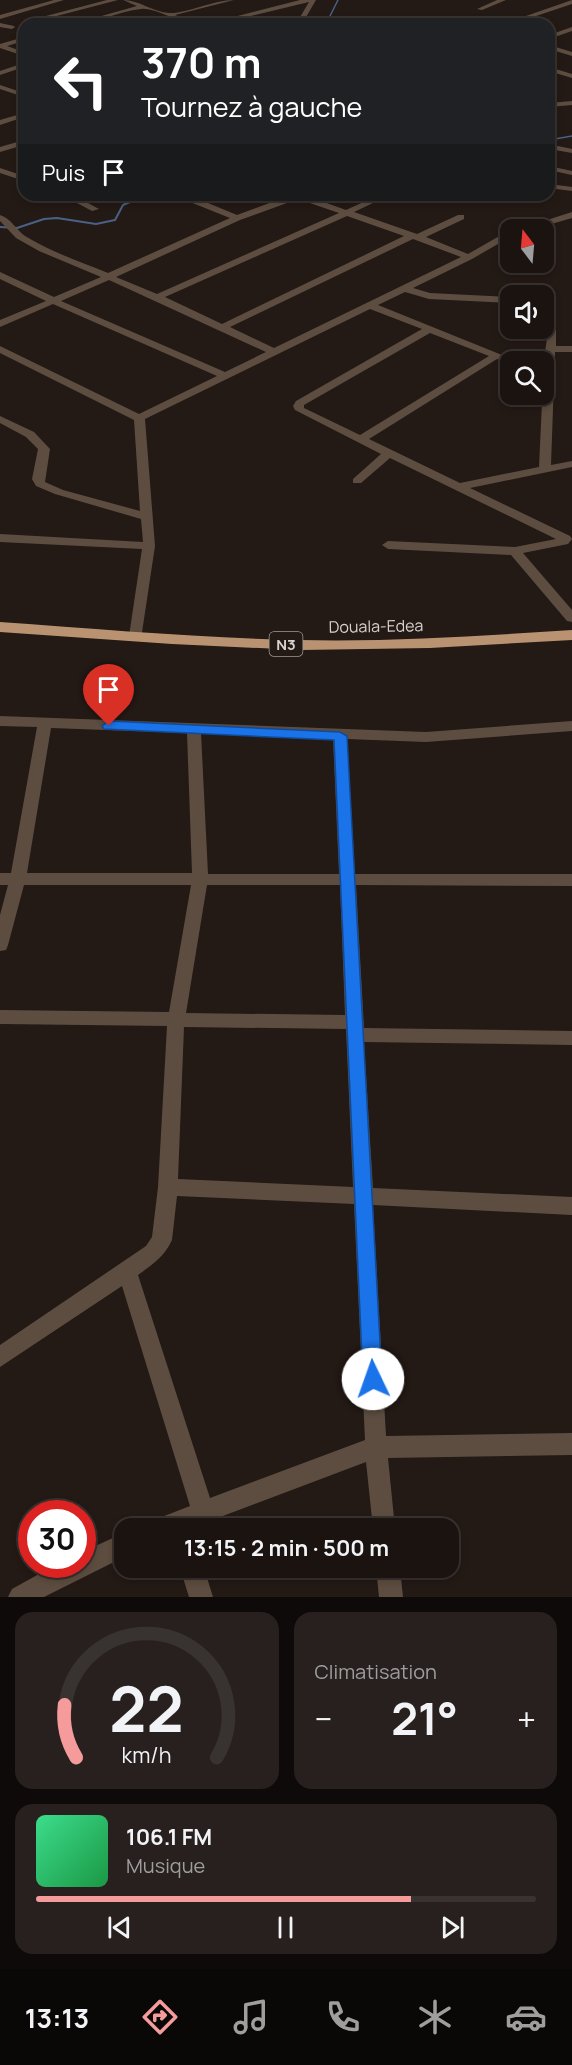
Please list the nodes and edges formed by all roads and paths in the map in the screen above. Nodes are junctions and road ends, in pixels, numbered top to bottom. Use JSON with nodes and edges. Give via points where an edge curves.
{"nodes":[{"id":1,"x":61,"y":0,"type":"edge"},
{"id":2,"x":115,"y":0,"type":"edge"},
{"id":3,"x":126,"y":0,"type":"edge"},
{"id":4,"x":231,"y":0,"type":"edge"},
{"id":5,"x":308,"y":0,"type":"edge"},
{"id":6,"x":313,"y":0,"type":"edge"},
{"id":7,"x":503,"y":0,"type":"edge"},
{"id":8,"x":572,"y":2,"type":"edge"},
{"id":9,"x":26,"y":3,"type":"dead end"},
{"id":10,"x":143,"y":6,"type":"junction"},
{"id":11,"x":37,"y":7,"type":"junction"},
{"id":12,"x":480,"y":9,"type":"dead end"},
{"id":13,"x":167,"y":15,"type":"junction"},
{"id":14,"x":0,"y":17,"type":"edge"},
{"id":15,"x":100,"y":17,"type":"joint"},
{"id":16,"x":42,"y":18,"type":"edge"},
{"id":17,"x":97,"y":18,"type":"edge"},
{"id":18,"x":176,"y":18,"type":"edge"},
{"id":19,"x":234,"y":18,"type":"edge"},
{"id":20,"x":302,"y":18,"type":"edge"},
{"id":21,"x":523,"y":18,"type":"edge"},
{"id":22,"x":0,"y":25,"type":"edge"},
{"id":23,"x":12,"y":27,"type":"dead end"},
{"id":24,"x":555,"y":28,"type":"edge"},
{"id":25,"x":570,"y":31,"type":"edge"},
{"id":26,"x":555,"y":35,"type":"edge"},
{"id":27,"x":18,"y":41,"type":"edge"},
{"id":28,"x":0,"y":46,"type":"edge"},
{"id":29,"x":555,"y":49,"type":"edge"},
{"id":30,"x":18,"y":52,"type":"edge"},
{"id":31,"x":572,"y":54,"type":"edge"},
{"id":32,"x":18,"y":67,"type":"edge"},
{"id":33,"x":555,"y":71,"type":"edge"},
{"id":34,"x":0,"y":73,"type":"edge"},
{"id":35,"x":572,"y":76,"type":"edge"},
{"id":36,"x":0,"y":87,"type":"edge"},
{"id":37,"x":18,"y":93,"type":"edge"},
{"id":38,"x":572,"y":103,"type":"edge"},
{"id":39,"x":555,"y":104,"type":"edge"},
{"id":40,"x":18,"y":117,"type":"edge"},
{"id":41,"x":0,"y":123,"type":"edge"},
{"id":42,"x":18,"y":144,"type":"edge"},
{"id":43,"x":558,"y":148,"type":"dead end"},
{"id":44,"x":0,"y":150,"type":"edge"},
{"id":45,"x":572,"y":151,"type":"edge"},
{"id":46,"x":555,"y":169,"type":"edge"},
{"id":47,"x":0,"y":170,"type":"edge"},
{"id":48,"x":572,"y":173,"type":"edge"},
{"id":49,"x":18,"y":177,"type":"edge"},
{"id":50,"x":555,"y":187,"type":"edge"},
{"id":51,"x":572,"y":189,"type":"edge"},
{"id":52,"x":78,"y":201,"type":"edge"},
{"id":53,"x":195,"y":201,"type":"edge"},
{"id":54,"x":282,"y":201,"type":"edge"},
{"id":55,"x":315,"y":201,"type":"edge"},
{"id":56,"x":372,"y":201,"type":"edge"},
{"id":57,"x":95,"y":209,"type":"dead end"},
{"id":58,"x":346,"y":212,"type":"junction"},
{"id":59,"x":572,"y":215,"type":"edge"},
{"id":60,"x":461,"y":217,"type":"dead end"},
{"id":61,"x":0,"y":218,"type":"edge"},
{"id":62,"x":237,"y":218,"type":"junction"},
{"id":63,"x":554,"y":220,"type":"edge"},
{"id":64,"x":416,"y":236,"type":"junction"},
{"id":65,"x":500,"y":239,"type":"edge"},
{"id":66,"x":469,"y":257,"type":"junction"},
{"id":67,"x":0,"y":275,"type":"edge"},
{"id":68,"x":107,"y":276,"type":"junction"},
{"id":69,"x":403,"y":288,"type":"junction"},
{"id":70,"x":157,"y":297,"type":"junction"},
{"id":71,"x":500,"y":300,"type":"edge"},
{"id":72,"x":54,"y":301,"type":"junction"},
{"id":73,"x":369,"y":305,"type":"junction"},
{"id":74,"x":0,"y":324,"type":"edge"},
{"id":75,"x":223,"y":327,"type":"junction"},
{"id":76,"x":431,"y":328,"type":"junction"},
{"id":77,"x":552,"y":339,"type":"edge"},
{"id":78,"x":0,"y":349,"type":"edge"},
{"id":79,"x":551,"y":349,"type":"joint"},
{"id":80,"x":572,"y":349,"type":"edge"},
{"id":81,"x":272,"y":351,"type":"junction"},
{"id":82,"x":497,"y":356,"type":"junction"},
{"id":83,"x":500,"y":357,"type":"edge"},
{"id":84,"x":224,"y":375,"type":"junction"},
{"id":85,"x":546,"y":405,"type":"edge"},
{"id":86,"x":139,"y":418,"type":"junction"},
{"id":87,"x":0,"y":419,"type":"edge"},
{"id":88,"x":361,"y":439,"type":"junction"},
{"id":89,"x":388,"y":454,"type":"junction"},
{"id":90,"x":572,"y":464,"type":"edge"},
{"id":91,"x":545,"y":470,"type":"junction"},
{"id":92,"x":357,"y":481,"type":"dead end"},
{"id":93,"x":459,"y":487,"type":"junction"},
{"id":94,"x":148,"y":517,"type":"junction"},
{"id":95,"x":0,"y":538,"type":"edge"},
{"id":96,"x":388,"y":545,"type":"dead end"},
{"id":97,"x":149,"y":546,"type":"junction"},
{"id":98,"x":515,"y":551,"type":"junction"},
{"id":99,"x":572,"y":618,"type":"edge"},
{"id":100,"x":0,"y":627,"type":"edge"},
{"id":101,"x":572,"y":635,"type":"edge"},
{"id":102,"x":136,"y":636,"type":"junction"},
{"id":103,"x":0,"y":721,"type":"edge"},
{"id":104,"x":45,"y":724,"type":"junction"},
{"id":105,"x":572,"y":726,"type":"edge"},
{"id":106,"x":194,"y":728,"type":"junction"},
{"id":107,"x":340,"y":736,"type":"junction"},
{"id":108,"x":0,"y":879,"type":"edge"},
{"id":109,"x":18,"y":879,"type":"junction"},
{"id":110,"x":347,"y":880,"type":"junction"},
{"id":111,"x":572,"y":880,"type":"edge"},
{"id":112,"x":200,"y":881,"type":"junction"},
{"id":113,"x":0,"y":945,"type":"edge"},
{"id":114,"x":0,"y":1017,"type":"edge"},
{"id":115,"x":176,"y":1020,"type":"junction"},
{"id":116,"x":355,"y":1029,"type":"junction"},
{"id":117,"x":572,"y":1038,"type":"edge"},
{"id":118,"x":168,"y":1187,"type":"junction"},
{"id":119,"x":364,"y":1196,"type":"junction"},
{"id":120,"x":572,"y":1206,"type":"edge"},
{"id":121,"x":128,"y":1271,"type":"junction"},
{"id":122,"x":0,"y":1357,"type":"edge"},
{"id":123,"x":572,"y":1444,"type":"edge"},
{"id":124,"x":376,"y":1447,"type":"junction"},
{"id":125,"x":203,"y":1512,"type":"junction"},
{"id":126,"x":191,"y":1518,"type":"edge"},
{"id":127,"x":383,"y":1518,"type":"edge"},
{"id":128,"x":114,"y":1550,"type":"edge"},
{"id":129,"x":96,"y":1558,"type":"edge"},
{"id":130,"x":56,"y":1578,"type":"edge"},
{"id":131,"x":195,"y":1578,"type":"edge"},
{"id":132,"x":389,"y":1578,"type":"edge"},
{"id":133,"x":20,"y":1597,"type":"edge"},
{"id":134,"x":201,"y":1597,"type":"edge"},
{"id":135,"x":391,"y":1597,"type":"edge"}],
"edges":[{"from":1,"to":11,"type":"street"},
{"from":2,"to":16,"type":"street"},
{"from":3,"to":10,"type":"street"},
{"from":4,"to":13,"type":"street"},
{"from":5,"to":19,"type":"street"},
{"from":6,"to":20,"type":"street"},
{"from":7,"to":12,"type":"street"},
{"from":8,"to":21,"type":"street"},
{"from":9,"to":11,"type":"street"},
{"from":10,"to":13,"type":"street"},
{"from":10,"to":15,"type":"street"},
{"from":11,"to":14,"type":"street"},
{"from":13,"to":18,"type":"street"},
{"from":15,"to":17,"type":"street"},
{"from":22,"to":23,"type":"street"},
{"from":24,"to":25,"type":"street"},
{"from":25,"to":26,"type":"street"},
{"from":27,"to":28,"type":"street"},
{"from":28,"to":30,"type":"street"},
{"from":29,"to":31,"type":"street"},
{"from":32,"to":34,"type":"street"},
{"from":33,"to":35,"type":"street"},
{"from":36,"to":37,"type":"street"},
{"from":38,"to":39,"type":"street"},
{"from":40,"to":41,"type":"street"},
{"from":42,"to":44,"type":"street"},
{"from":43,"to":45,"type":"street"},
{"from":46,"to":48,"type":"street"},
{"from":47,"to":49,"type":"street"},
{"from":50,"to":51,"type":"street"},
{"from":52,"to":57,"type":"street"},
{"from":53,"to":62,"type":"street"},
{"from":54,"to":62,"type":"street"},
{"from":55,"to":58,"type":"street"},
{"from":56,"to":58,"type":"street"},
{"from":58,"to":64,"type":"street"},
{"from":58,"to":70,"type":"street"},
{"from":59,"to":63,"type":"street"},
{"from":60,"to":64,"type":"street"},
{"from":61,"to":68,"type":"street","via":[[19,236],[42,249]]},
{"from":62,"to":68,"type":"street"},
{"from":64,"to":66,"type":"street"},
{"from":64,"to":75,"type":"street"},
{"from":65,"to":66,"type":"street"},
{"from":66,"to":69,"type":"street"},
{"from":67,"to":72,"type":"street"},
{"from":68,"to":70,"type":"street"},
{"from":68,"to":72,"type":"street"},
{"from":69,"to":71,"type":"street","via":[[429,296]]},
{"from":69,"to":73,"type":"street"},
{"from":70,"to":75,"type":"street"},
{"from":72,"to":74,"type":"street"},
{"from":72,"to":84,"type":"street"},
{"from":73,"to":76,"type":"street"},
{"from":73,"to":81,"type":"street"},
{"from":75,"to":81,"type":"street"},
{"from":76,"to":82,"type":"street"},
{"from":76,"to":88,"type":"street","via":[[298,406]]},
{"from":77,"to":79,"type":"street"},
{"from":78,"to":86,"type":"street"},
{"from":79,"to":80,"type":"street"},
{"from":81,"to":84,"type":"street"},
{"from":82,"to":83,"type":"street"},
{"from":82,"to":88,"type":"street"},
{"from":84,"to":86,"type":"street"},
{"from":85,"to":91,"type":"street"},
{"from":86,"to":94,"type":"street"},
{"from":87,"to":94,"type":"street","via":[[34,436],[44,448],[40,483],[58,492]]},
{"from":88,"to":89,"type":"street"},
{"from":89,"to":92,"type":"street"},
{"from":89,"to":93,"type":"street"},
{"from":90,"to":91,"type":"street"},
{"from":91,"to":93,"type":"street"},
{"from":93,"to":98,"type":"street","via":[[566,538]]},
{"from":94,"to":97,"type":"street"},
{"from":95,"to":97,"type":"street"},
{"from":96,"to":98,"type":"street"},
{"from":97,"to":102,"type":"street"},
{"from":98,"to":99,"type":"street"},
{"from":100,"to":102,"type":"highway","name":"Douala-Edea","number":"N3"},
{"from":101,"to":102,"type":"highway","name":"Douala-Edea","number":"N3","via":[[344,645]]},
{"from":103,"to":104,"type":"street"},
{"from":104,"to":106,"type":"street"},
{"from":104,"to":109,"type":"street"},
{"from":105,"to":107,"type":"street","via":[[426,737]]},
{"from":106,"to":107,"type":"street"},
{"from":106,"to":112,"type":"street"},
{"from":107,"to":110,"type":"street"},
{"from":108,"to":109,"type":"street"},
{"from":109,"to":112,"type":"street"},
{"from":109,"to":113,"type":"street"},
{"from":110,"to":111,"type":"street"},
{"from":110,"to":112,"type":"street"},
{"from":110,"to":116,"type":"street"},
{"from":112,"to":115,"type":"street"},
{"from":114,"to":115,"type":"street"},
{"from":115,"to":116,"type":"street"},
{"from":115,"to":118,"type":"street"},
{"from":116,"to":117,"type":"street"},
{"from":116,"to":119,"type":"street"},
{"from":118,"to":119,"type":"street"},
{"from":118,"to":121,"type":"street","via":[[162,1240],[153,1253]]},
{"from":119,"to":120,"type":"street"},
{"from":119,"to":124,"type":"street"},
{"from":121,"to":122,"type":"street"},
{"from":121,"to":125,"type":"street"},
{"from":123,"to":124,"type":"street"},
{"from":124,"to":125,"type":"street"},
{"from":124,"to":127,"type":"street"},
{"from":125,"to":126,"type":"street"},
{"from":128,"to":129,"type":"street"},
{"from":130,"to":133,"type":"street"},
{"from":131,"to":134,"type":"street"},
{"from":132,"to":135,"type":"street"}]}
